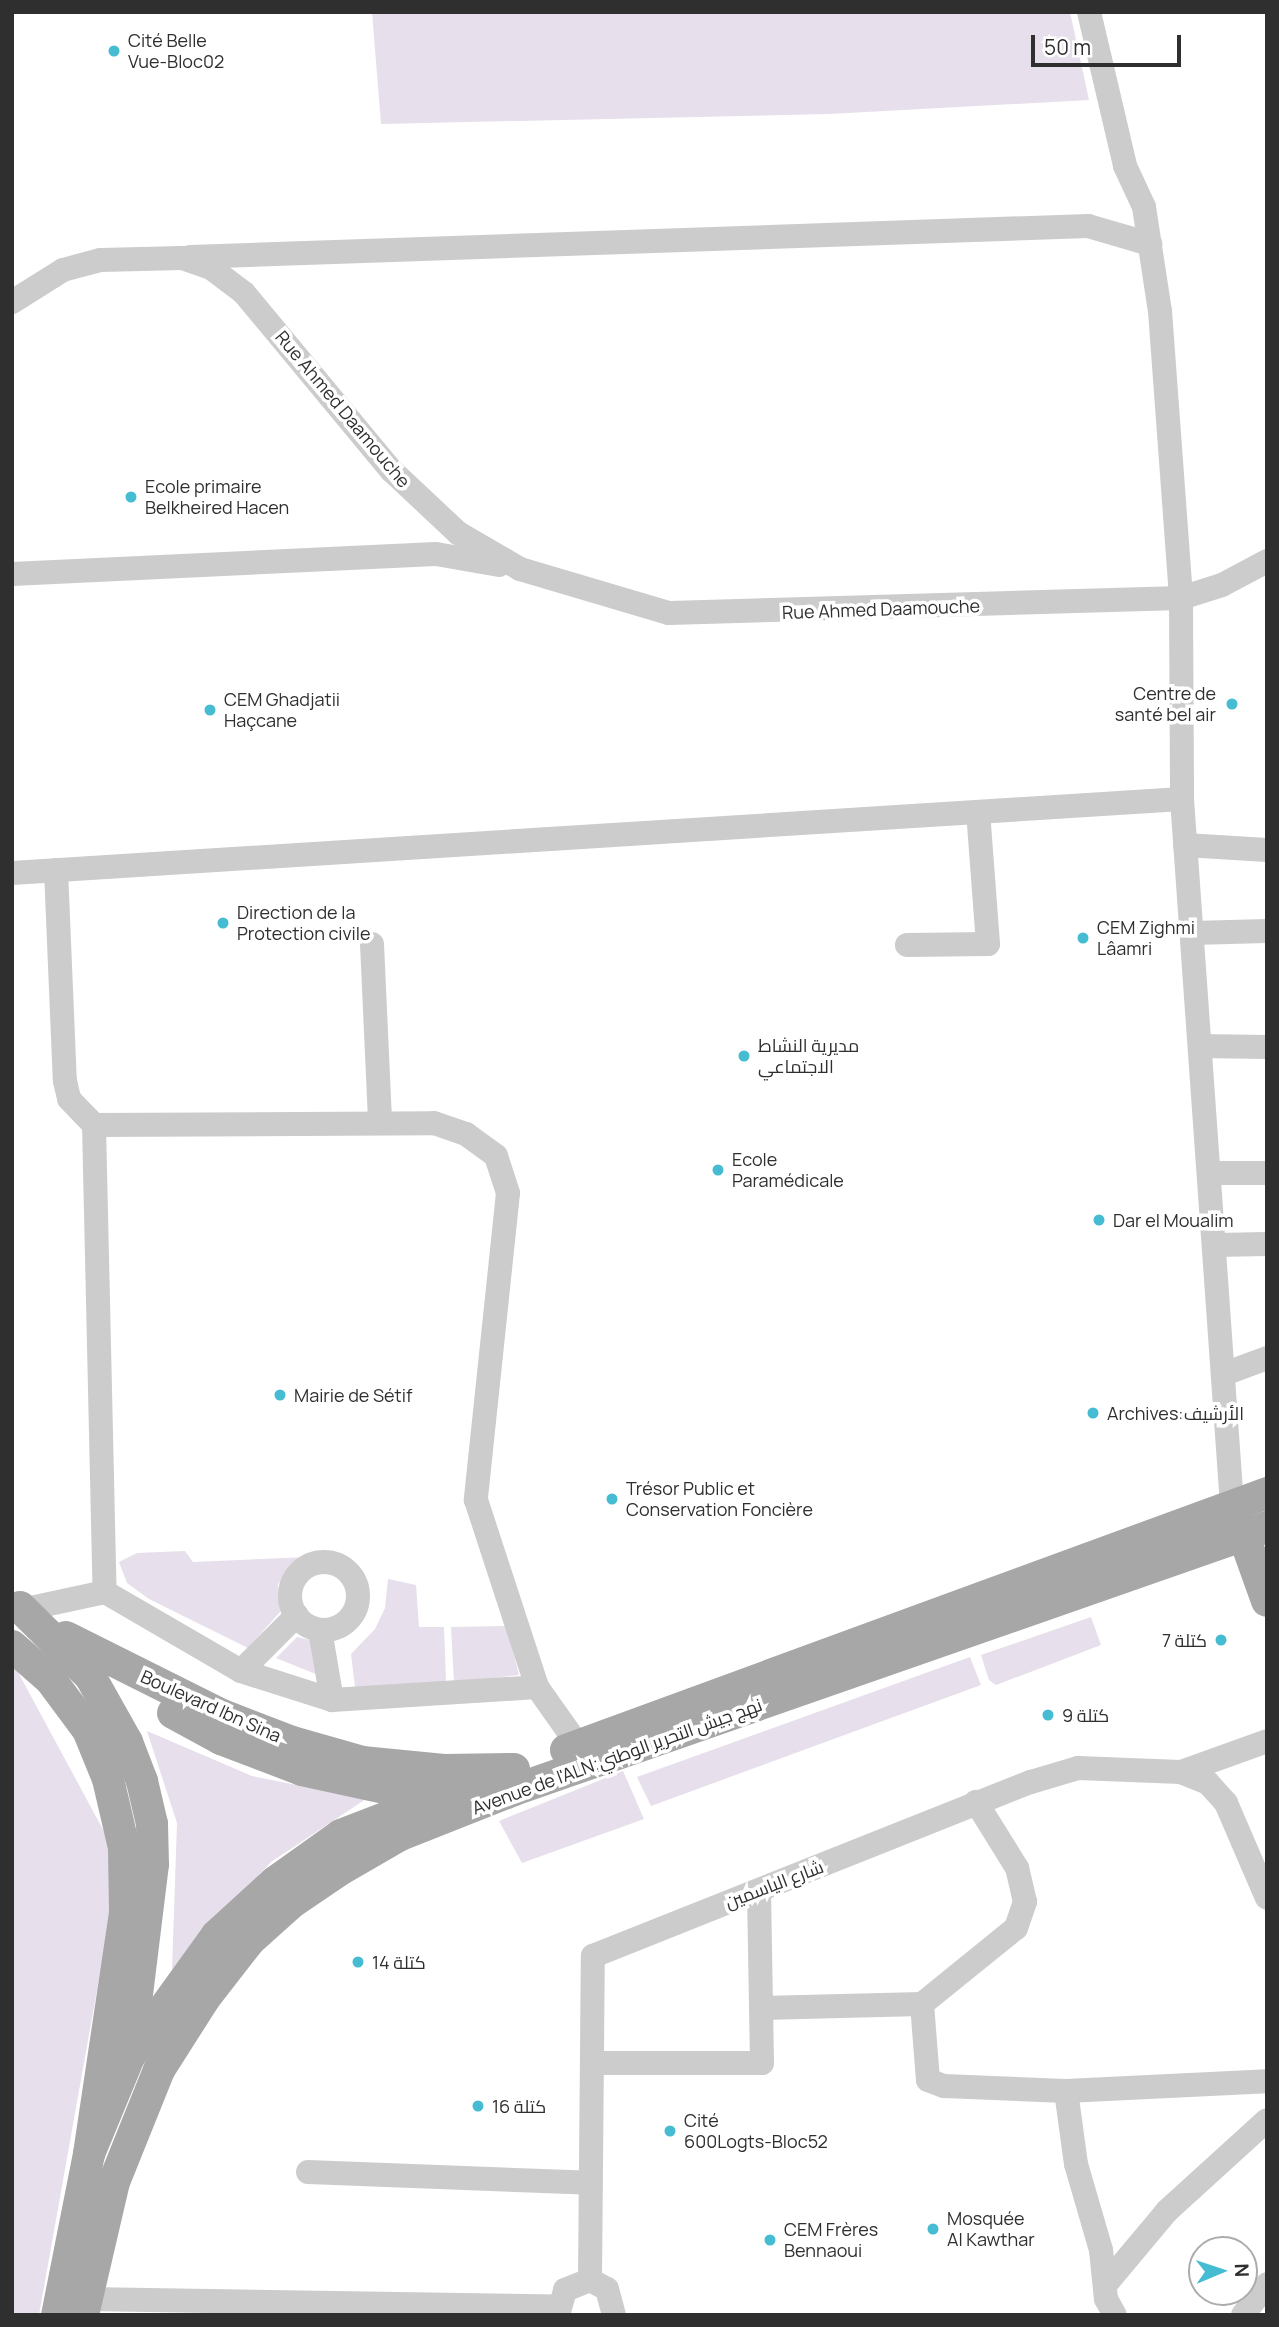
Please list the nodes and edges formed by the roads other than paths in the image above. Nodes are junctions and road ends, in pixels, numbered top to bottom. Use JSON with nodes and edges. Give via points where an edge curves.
{"nodes":[{"id":1,"x":1089,"y":12,"type":"edge"},
{"id":2,"x":1150,"y":244,"type":"junction"},
{"id":3,"x":182,"y":258,"type":"junction"},
{"id":4,"x":16,"y":291,"type":"edge"},
{"id":5,"x":1267,"y":561,"type":"edge"},
{"id":6,"x":520,"y":569,"type":"junction"},
{"id":7,"x":12,"y":574,"type":"edge"},
{"id":8,"x":1181,"y":598,"type":"junction"},
{"id":9,"x":1182,"y":799,"type":"junction"},
{"id":10,"x":978,"y":812,"type":"junction"},
{"id":11,"x":1185,"y":845,"type":"junction"},
{"id":12,"x":1267,"y":850,"type":"edge"},
{"id":13,"x":56,"y":870,"type":"junction"},
{"id":14,"x":12,"y":873,"type":"edge"},
{"id":15,"x":1267,"y":932,"type":"edge"},
{"id":16,"x":1192,"y":933,"type":"junction"},
{"id":17,"x":372,"y":944,"type":"dead end"},
{"id":18,"x":907,"y":945,"type":"dead end"},
{"id":19,"x":1200,"y":1045,"type":"junction"},
{"id":20,"x":1267,"y":1047,"type":"edge"},
{"id":21,"x":380,"y":1123,"type":"junction"},
{"id":22,"x":94,"y":1125,"type":"junction"},
{"id":23,"x":1267,"y":1173,"type":"edge"},
{"id":24,"x":1210,"y":1174,"type":"junction"},
{"id":25,"x":1267,"y":1244,"type":"edge"},
{"id":26,"x":1215,"y":1245,"type":"junction"},
{"id":27,"x":1267,"y":1358,"type":"edge"},
{"id":28,"x":1224,"y":1374,"type":"junction"},
{"id":29,"x":1256,"y":1513,"type":"edge"},
{"id":30,"x":105,"y":1592,"type":"junction"},
{"id":31,"x":1267,"y":1601,"type":"edge"},
{"id":32,"x":14,"y":1615,"type":"edge"},
{"id":33,"x":296,"y":1615,"type":"junction"},
{"id":34,"x":320,"y":1630,"type":"junction"},
{"id":35,"x":12,"y":1646,"type":"edge"},
{"id":36,"x":241,"y":1671,"type":"junction"},
{"id":37,"x":90,"y":1676,"type":"junction"},
{"id":38,"x":537,"y":1687,"type":"junction"},
{"id":39,"x":332,"y":1700,"type":"junction"},
{"id":40,"x":1267,"y":1741,"type":"edge"},
{"id":41,"x":578,"y":1745,"type":"junction"},
{"id":42,"x":1181,"y":1772,"type":"junction"},
{"id":43,"x":514,"y":1779,"type":"junction"},
{"id":44,"x":458,"y":1790,"type":"junction"},
{"id":45,"x":976,"y":1802,"type":"junction"},
{"id":46,"x":759,"y":1891,"type":"junction"},
{"id":47,"x":1267,"y":1898,"type":"edge"},
{"id":48,"x":922,"y":2004,"type":"junction"},
{"id":49,"x":761,"y":2008,"type":"junction"},
{"id":50,"x":129,"y":2056,"type":"junction"},
{"id":51,"x":592,"y":2063,"type":"junction"},
{"id":52,"x":1267,"y":2081,"type":"edge"},
{"id":53,"x":1066,"y":2091,"type":"junction"},
{"id":54,"x":1267,"y":2120,"type":"edge"},
{"id":55,"x":124,"y":2153,"type":"junction"},
{"id":56,"x":89,"y":2154,"type":"junction"},
{"id":57,"x":308,"y":2172,"type":"dead end"},
{"id":58,"x":591,"y":2183,"type":"junction"},
{"id":59,"x":590,"y":2280,"type":"junction"},
{"id":60,"x":1106,"y":2284,"type":"junction"},
{"id":61,"x":1267,"y":2284,"type":"edge"},
{"id":62,"x":85,"y":2307,"type":"edge"},
{"id":63,"x":226,"y":2308,"type":"edge"},
{"id":64,"x":558,"y":2311,"type":"edge"},
{"id":65,"x":57,"y":2315,"type":"edge"},
{"id":66,"x":614,"y":2315,"type":"edge"},
{"id":67,"x":1115,"y":2315,"type":"edge"},
{"id":68,"x":1243,"y":2315,"type":"edge"}],
"edges":[{"from":1,"to":2,"type":"street","via":[[1125,166],[1144,207]]},
{"from":2,"to":3,"type":"street","via":[[1088,226]]},
{"from":2,"to":8,"type":"street","via":[[1160,311]]},
{"from":3,"to":4,"type":"street","name":"Rue Ahmed Daamouche","via":[[101,260]]},
{"from":3,"to":6,"type":"street","name":"Rue Ahmed Daamouche","via":[[211,268],[244,293],[392,471],[440,519]]},
{"from":5,"to":8,"type":"street","name":"Rue Ahmed Daamouche","via":[[1222,585]]},
{"from":6,"to":7,"type":"street","via":[[436,554]]},
{"from":6,"to":8,"type":"street","name":"Rue Ahmed Daamouche","via":[[670,613]]},
{"from":8,"to":9,"type":"street"},
{"from":9,"to":10,"type":"street"},
{"from":9,"to":11,"type":"street"},
{"from":10,"to":13,"type":"street"},
{"from":10,"to":18,"type":"street","via":[[988,944]]},
{"from":11,"to":12,"type":"street"},
{"from":11,"to":16,"type":"street"},
{"from":13,"to":14,"type":"street"},
{"from":13,"to":22,"type":"street","via":[[65,1081],[69,1099]]},
{"from":15,"to":16,"type":"street"},
{"from":16,"to":19,"type":"street"},
{"from":17,"to":21,"type":"street"},
{"from":19,"to":20,"type":"street"},
{"from":19,"to":24,"type":"street"},
{"from":21,"to":22,"type":"street"},
{"from":21,"to":38,"type":"street","via":[[434,1123],[466,1133],[496,1156],[508,1193],[475,1500]]},
{"from":22,"to":30,"type":"street"},
{"from":23,"to":24,"type":"street"},
{"from":24,"to":26,"type":"street"},
{"from":25,"to":26,"type":"street"},
{"from":26,"to":28,"type":"street"},
{"from":27,"to":28,"type":"street"},
{"from":28,"to":29,"type":"street","via":[[1229,1468]]},
{"from":29,"to":31,"type":"main road"},
{"from":29,"to":41,"type":"main road","name":"Avenue de l'ALN;نهج جيش التحرير الوطني"},
{"from":29,"to":43,"type":"main road","name":"Avenue de l'ALN;نهج جيش التحرير الوطني"},
{"from":30,"to":32,"type":"street"},
{"from":30,"to":36,"type":"street"},
{"from":32,"to":37,"type":"main road","name":"Boulevard Ibn Sina"},
{"from":32,"to":43,"type":"main road","name":"Boulevard Ibn Sina","via":[[222,1715],[292,1742],[362,1762]]},
{"from":33,"to":34,"type":"street"},
{"from":33,"to":34,"type":"street","via":[[290,1594],[300,1573],[319,1562],[342,1566],[356,1584],[356,1607],[343,1625]]},
{"from":33,"to":36,"type":"street"},
{"from":34,"to":39,"type":"street"},
{"from":35,"to":56,"type":"main road","via":[[50,1679],[88,1730],[108,1779],[124,1847],[125,1913]]},
{"from":36,"to":39,"type":"street"},
{"from":37,"to":44,"type":"main road","name":"Boulevard Ibn Sina","via":[[149,1700],[220,1739],[302,1770],[398,1790]]},
{"from":37,"to":50,"type":"main road","via":[[127,1742],[152,1824],[149,1913]]},
{"from":38,"to":39,"type":"street"},
{"from":38,"to":41,"type":"street"},
{"from":40,"to":42,"type":"street","name":"شارع الياسمين"},
{"from":41,"to":43,"type":"main road","name":"Avenue de l'ALN;نهج جيش التحرير الوطني"},
{"from":42,"to":45,"type":"street","name":"شارع الياسمين","via":[[1078,1768]]},
{"from":42,"to":47,"type":"street","via":[[1208,1783],[1226,1803]]},
{"from":43,"to":44,"type":"main road","name":"Boulevard Ibn Sina"},
{"from":43,"to":55,"type":"main road","name":"Avenue de l'ALN;نهج جيش التحرير الوطني","via":[[390,1841],[291,1903],[249,1941],[204,1999],[159,2070]]},
{"from":44,"to":50,"type":"main road","name":"Avenue de l'ALN;نهج جيش التحرير الوطني","via":[[341,1835],[275,1882],[217,1935]]},
{"from":45,"to":46,"type":"street","name":"شارع الياسمين"},
{"from":45,"to":48,"type":"street","via":[[1017,1868],[1026,1902],[1016,1928]]},
{"from":46,"to":49,"type":"street"},
{"from":46,"to":51,"type":"street","name":"شارع الياسمين","via":[[593,1956]]},
{"from":48,"to":49,"type":"street"},
{"from":48,"to":53,"type":"street","via":[[928,2080],[944,2086]]},
{"from":49,"to":51,"type":"street","via":[[762,2063]]},
{"from":50,"to":55,"type":"main road"},
{"from":50,"to":56,"type":"main road"},
{"from":51,"to":58,"type":"street","name":"شارع الياسمين"},
{"from":52,"to":53,"type":"street"},
{"from":53,"to":60,"type":"street","via":[[1076,2164]]},
{"from":54,"to":60,"type":"street","via":[[1167,2211]]},
{"from":55,"to":62,"type":"main road"},
{"from":56,"to":65,"type":"main road"},
{"from":57,"to":58,"type":"street"},
{"from":58,"to":59,"type":"street","name":"شارع الياسمين"},
{"from":59,"to":64,"type":"street","via":[[565,2290]]},
{"from":59,"to":66,"type":"street","via":[[607,2289]]},
{"from":60,"to":67,"type":"street","via":[[1106,2299]]},
{"from":61,"to":68,"type":"street"},
{"from":62,"to":63,"type":"street"},
{"from":63,"to":64,"type":"street"}]}
